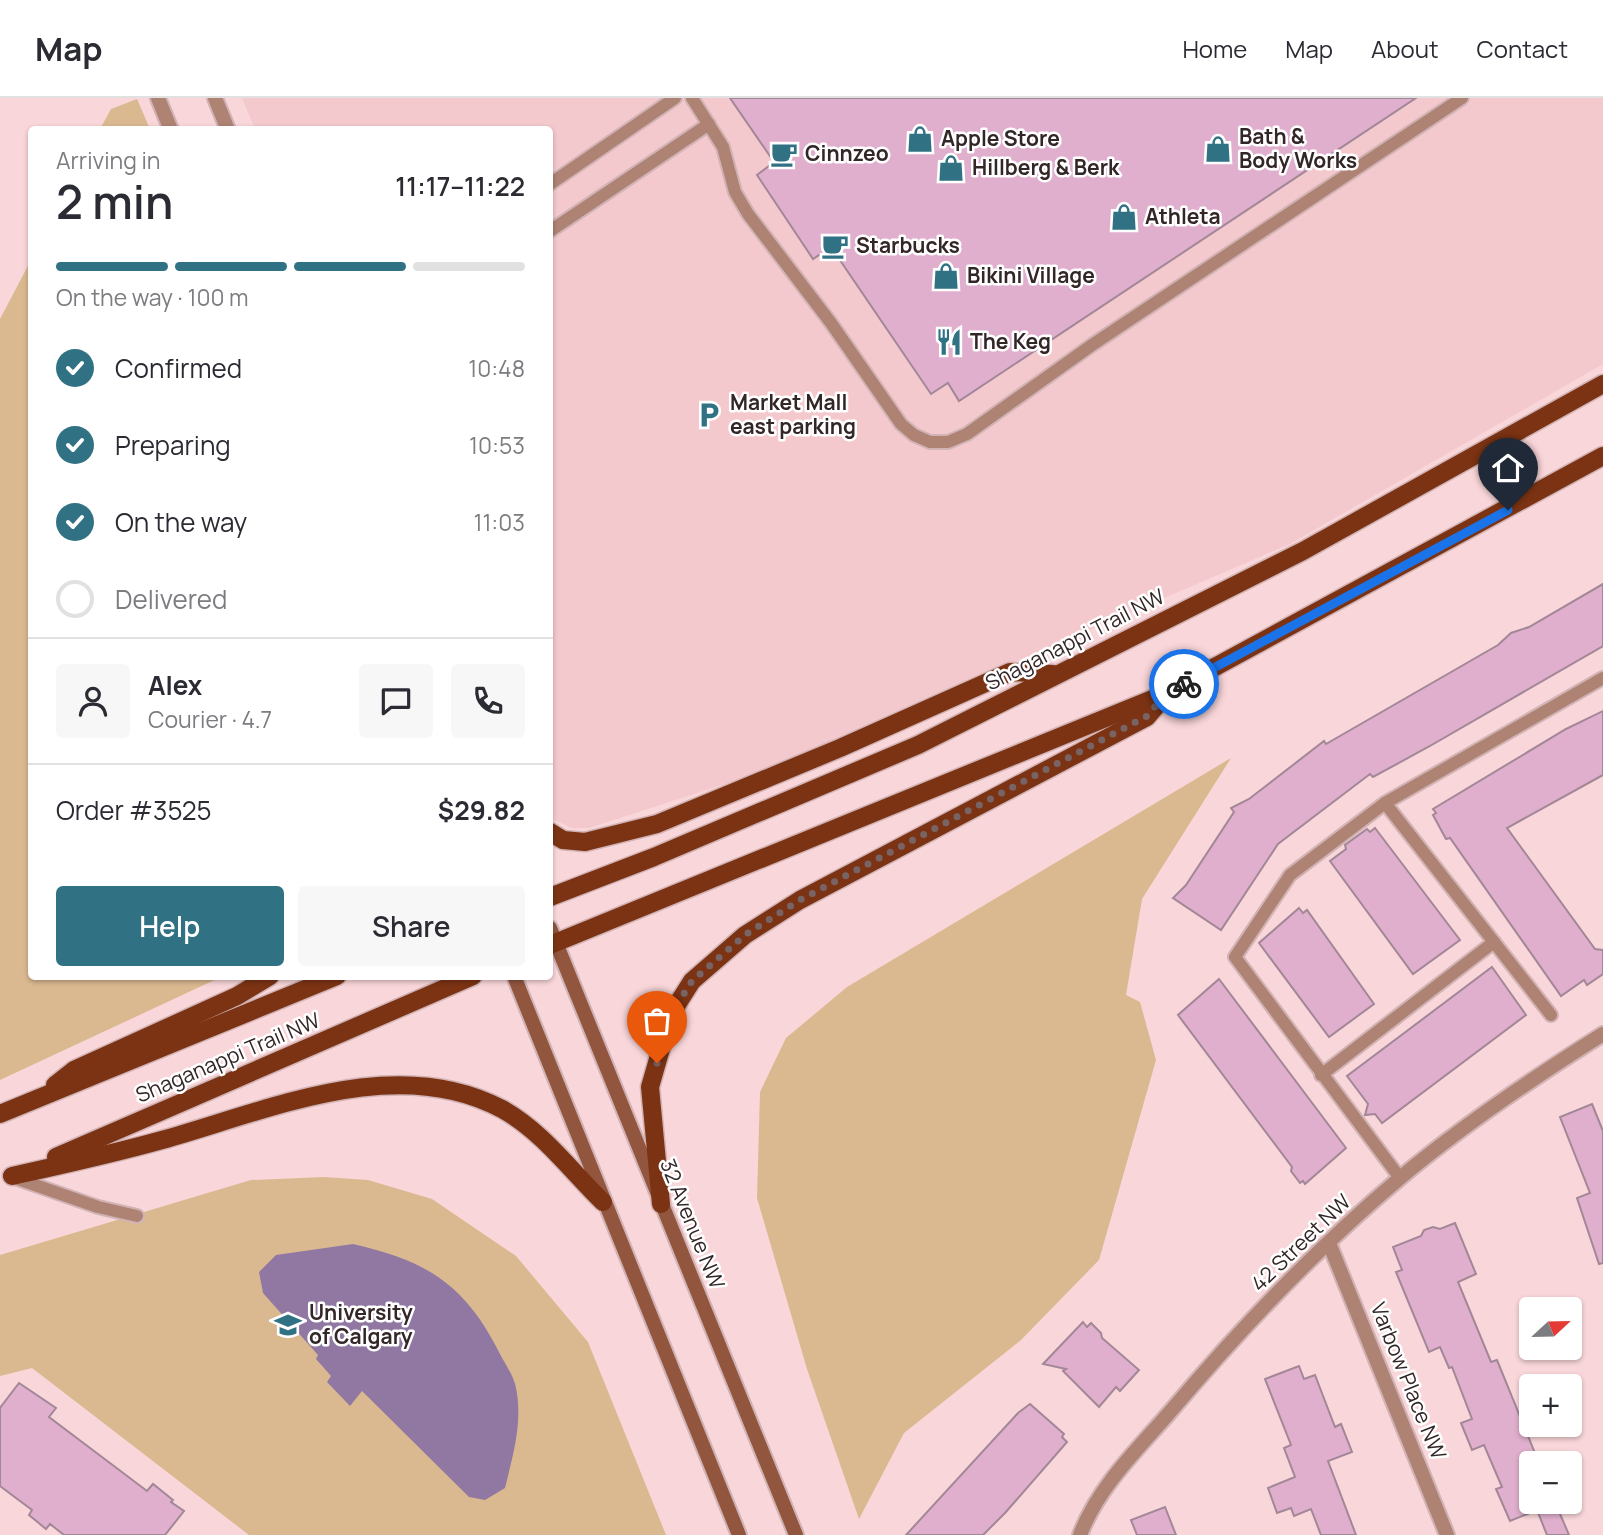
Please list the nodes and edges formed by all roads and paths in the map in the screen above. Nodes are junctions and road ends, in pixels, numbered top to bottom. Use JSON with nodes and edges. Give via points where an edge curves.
{"nodes":[{"id":1,"x":158,"y":98,"type":"edge"},
{"id":2,"x":215,"y":98,"type":"edge"},
{"id":3,"x":675,"y":98,"type":"edge"},
{"id":4,"x":691,"y":98,"type":"edge"},
{"id":5,"x":1462,"y":98,"type":"edge"},
{"id":6,"x":709,"y":124,"type":"junction"},
{"id":7,"x":169,"y":126,"type":"edge"},
{"id":8,"x":226,"y":126,"type":"edge"},
{"id":9,"x":553,"y":182,"type":"edge"},
{"id":10,"x":553,"y":229,"type":"edge"},
{"id":11,"x":1603,"y":384,"type":"edge"},
{"id":12,"x":1603,"y":456,"type":"edge"},
{"id":13,"x":1057,"y":674,"type":"junction"},
{"id":14,"x":1603,"y":678,"type":"edge"},
{"id":15,"x":1167,"y":693,"type":"junction"},
{"id":16,"x":1385,"y":803,"type":"junction"},
{"id":17,"x":553,"y":834,"type":"edge"},
{"id":18,"x":553,"y":896,"type":"edge"},
{"id":19,"x":553,"y":939,"type":"edge"},
{"id":20,"x":553,"y":941,"type":"edge"},
{"id":21,"x":1494,"y":942,"type":"junction"},
{"id":22,"x":263,"y":980,"type":"edge"},
{"id":23,"x":327,"y":980,"type":"edge"},
{"id":24,"x":464,"y":980,"type":"edge"},
{"id":25,"x":516,"y":980,"type":"edge"},
{"id":26,"x":1551,"y":1015,"type":"dead end"},
{"id":27,"x":1603,"y":1034,"type":"edge"},
{"id":28,"x":1321,"y":1075,"type":"junction"},
{"id":29,"x":33,"y":1101,"type":"junction"},
{"id":30,"x":0,"y":1114,"type":"edge"},
{"id":31,"x":1400,"y":1178,"type":"junction"},
{"id":32,"x":6,"y":1179,"type":"edge"},
{"id":33,"x":603,"y":1202,"type":"junction"},
{"id":34,"x":661,"y":1204,"type":"junction"},
{"id":35,"x":137,"y":1216,"type":"dead end"},
{"id":36,"x":1329,"y":1243,"type":"junction"},
{"id":37,"x":739,"y":1535,"type":"edge"},
{"id":38,"x":796,"y":1535,"type":"edge"},
{"id":39,"x":1080,"y":1535,"type":"edge"},
{"id":40,"x":1447,"y":1535,"type":"edge"}],
"edges":[{"from":1,"to":7,"type":"street"},
{"from":2,"to":8,"type":"street"},
{"from":3,"to":9,"type":"lane"},
{"from":4,"to":6,"type":"lane"},
{"from":5,"to":6,"type":"lane","via":[[967,434],[938,442],[921,439],[901,424],[766,240],[739,200],[723,147]]},
{"from":6,"to":10,"type":"lane"},
{"from":11,"to":13,"type":"main road","name":"Shaganappi Trail NW","via":[[1303,551]]},
{"from":12,"to":15,"type":"main road"},
{"from":13,"to":17,"type":"main road","via":[[1010,672],[657,824],[585,842]]},
{"from":13,"to":18,"type":"main road","name":"Shaganappi Trail NW","via":[[906,750]]},
{"from":14,"to":16,"type":"lane"},
{"from":15,"to":19,"type":"main road"},
{"from":15,"to":34,"type":"main road","via":[[1147,716],[800,900],[745,935],[692,981],[671,1014],[650,1087]]},
{"from":16,"to":21,"type":"lane"},
{"from":16,"to":28,"type":"lane","via":[[1290,875],[1235,957]]},
{"from":20,"to":34,"type":"main road","name":"32 Avenue NW"},
{"from":21,"to":26,"type":"lane"},
{"from":21,"to":28,"type":"lane"},
{"from":22,"to":29,"type":"main road","via":[[74,1070]]},
{"from":23,"to":29,"type":"main road","name":"Shaganappi Trail NW"},
{"from":24,"to":32,"type":"main road","name":"Shaganappi Trail NW"},
{"from":25,"to":33,"type":"main road"},
{"from":27,"to":31,"type":"street","name":"42 Street NW"},
{"from":28,"to":31,"type":"lane"},
{"from":29,"to":30,"type":"main road","name":"Shaganappi Trail NW"},
{"from":31,"to":36,"type":"street","name":"42 Street NW"},
{"from":32,"to":33,"type":"main road","via":[[309,1097],[353,1089],[408,1087],[440,1089],[500,1108],[544,1141]]},
{"from":32,"to":35,"type":"lane"},
{"from":33,"to":37,"type":"main road"},
{"from":34,"to":38,"type":"main road","name":"32 Avenue NW"},
{"from":36,"to":39,"type":"street","name":"42 Street NW","via":[[1181,1398],[1104,1489]]},
{"from":36,"to":40,"type":"street","name":"Varbow Place NW"}]}
